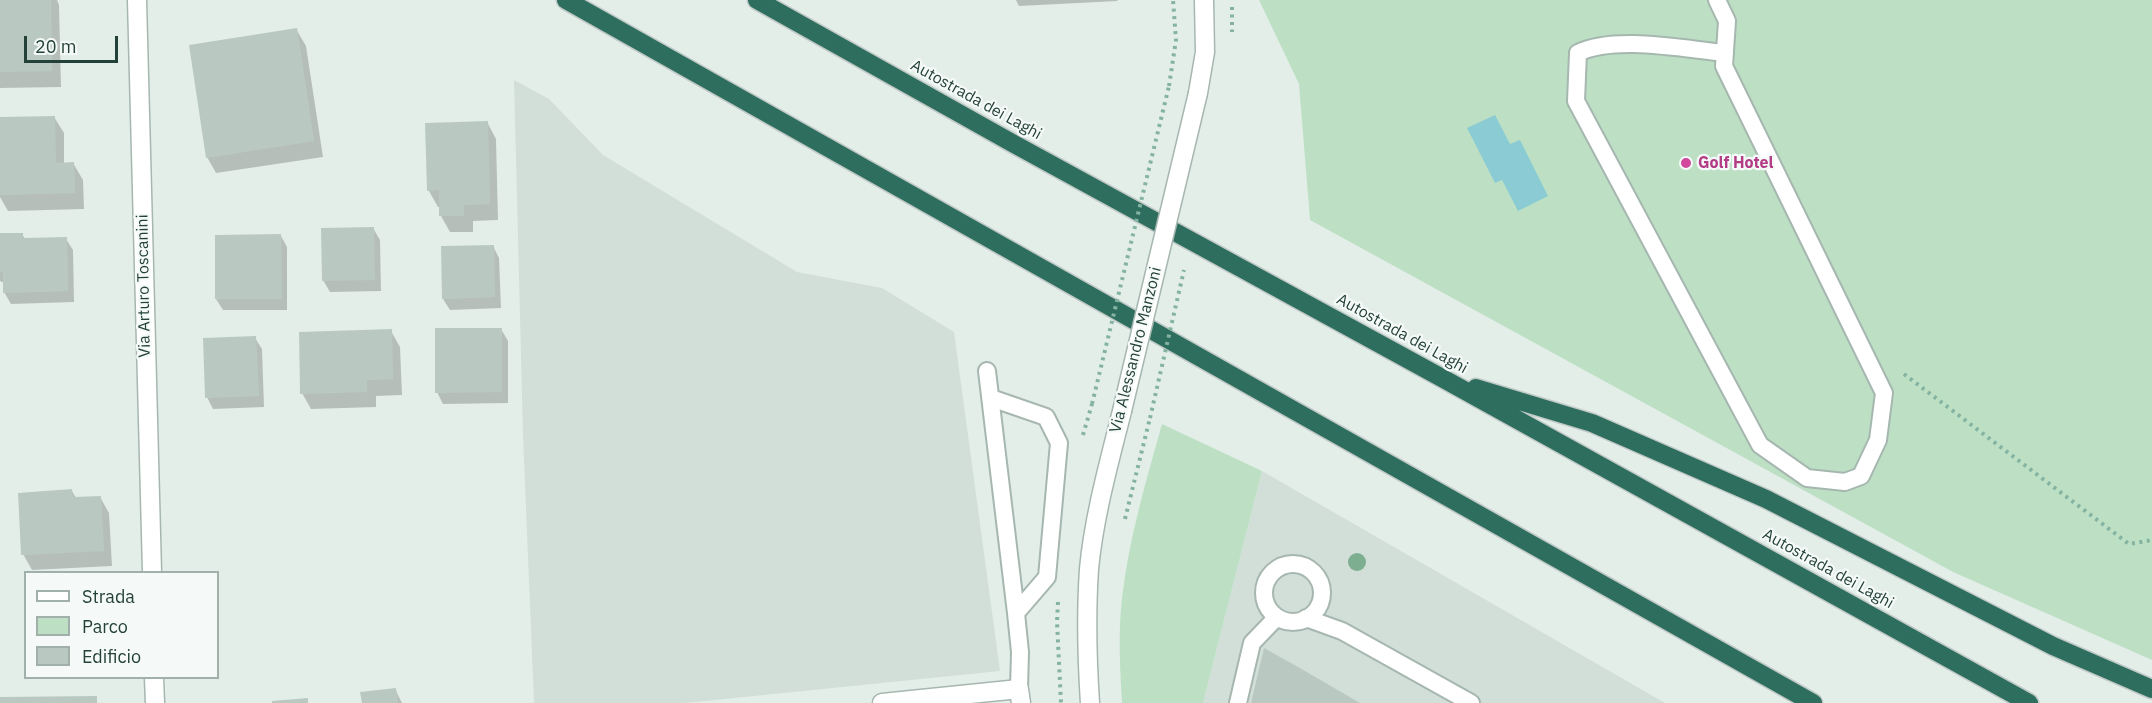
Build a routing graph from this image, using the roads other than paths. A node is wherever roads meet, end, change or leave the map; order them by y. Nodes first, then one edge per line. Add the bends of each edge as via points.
1 (137, 0) edge
2 (566, 0) edge
3 (757, 0) edge
4 (1204, 0) edge
5 (1717, 0) edge
6 (1725, 53) junction
7 (987, 371) dead end
8 (1442, 378) junction
9 (991, 398) junction
10 (152, 571) edge
11 (1322, 597) junction
12 (1016, 613) junction
13 (1277, 617) junction
14 (1306, 618) junction
15 (1342, 632) junction
16 (154, 679) edge
17 (2152, 689) edge
18 (1020, 696) edge
19 (155, 703) edge
20 (882, 703) edge
21 (1090, 703) edge
22 (1238, 703) edge
23 (1471, 703) edge
24 (1813, 703) edge
25 (2028, 703) edge

1 - 10 street, Via Arturo Toscanini
2 - 24 highway
3 - 8 highway, Autostrada dei Laghi
4 - 21 street, Via Alessandro Manzoni, bridge via 1205,52 1198,93 1100,499 1087,611
5 - 6 lane via 1727,21
6 - 6 lane via 1724,66 1884,393 1878,440 1862,476 1845,482 1807,478 1760,446 1576,101 1578,53 1591,47 1624,44
7 - 9 lane
8 - 17 highway via 1592,423 1766,499 2053,646
8 - 25 highway, Autostrada dei Laghi
9 - 12 lane
9 - 12 lane via 1046,417 1059,443 1047,577
11 - 13 lane via 1318,579 1305,566 1279,567 1270,573 1263,592 1269,611
11 - 14 lane
11 - 15 lane
12 - 18 lane
13 - 14 lane via 1296,622
13 - 22 lane via 1252,643
14 - 15 lane
15 - 23 lane
16 - 19 street
18 - 20 street

